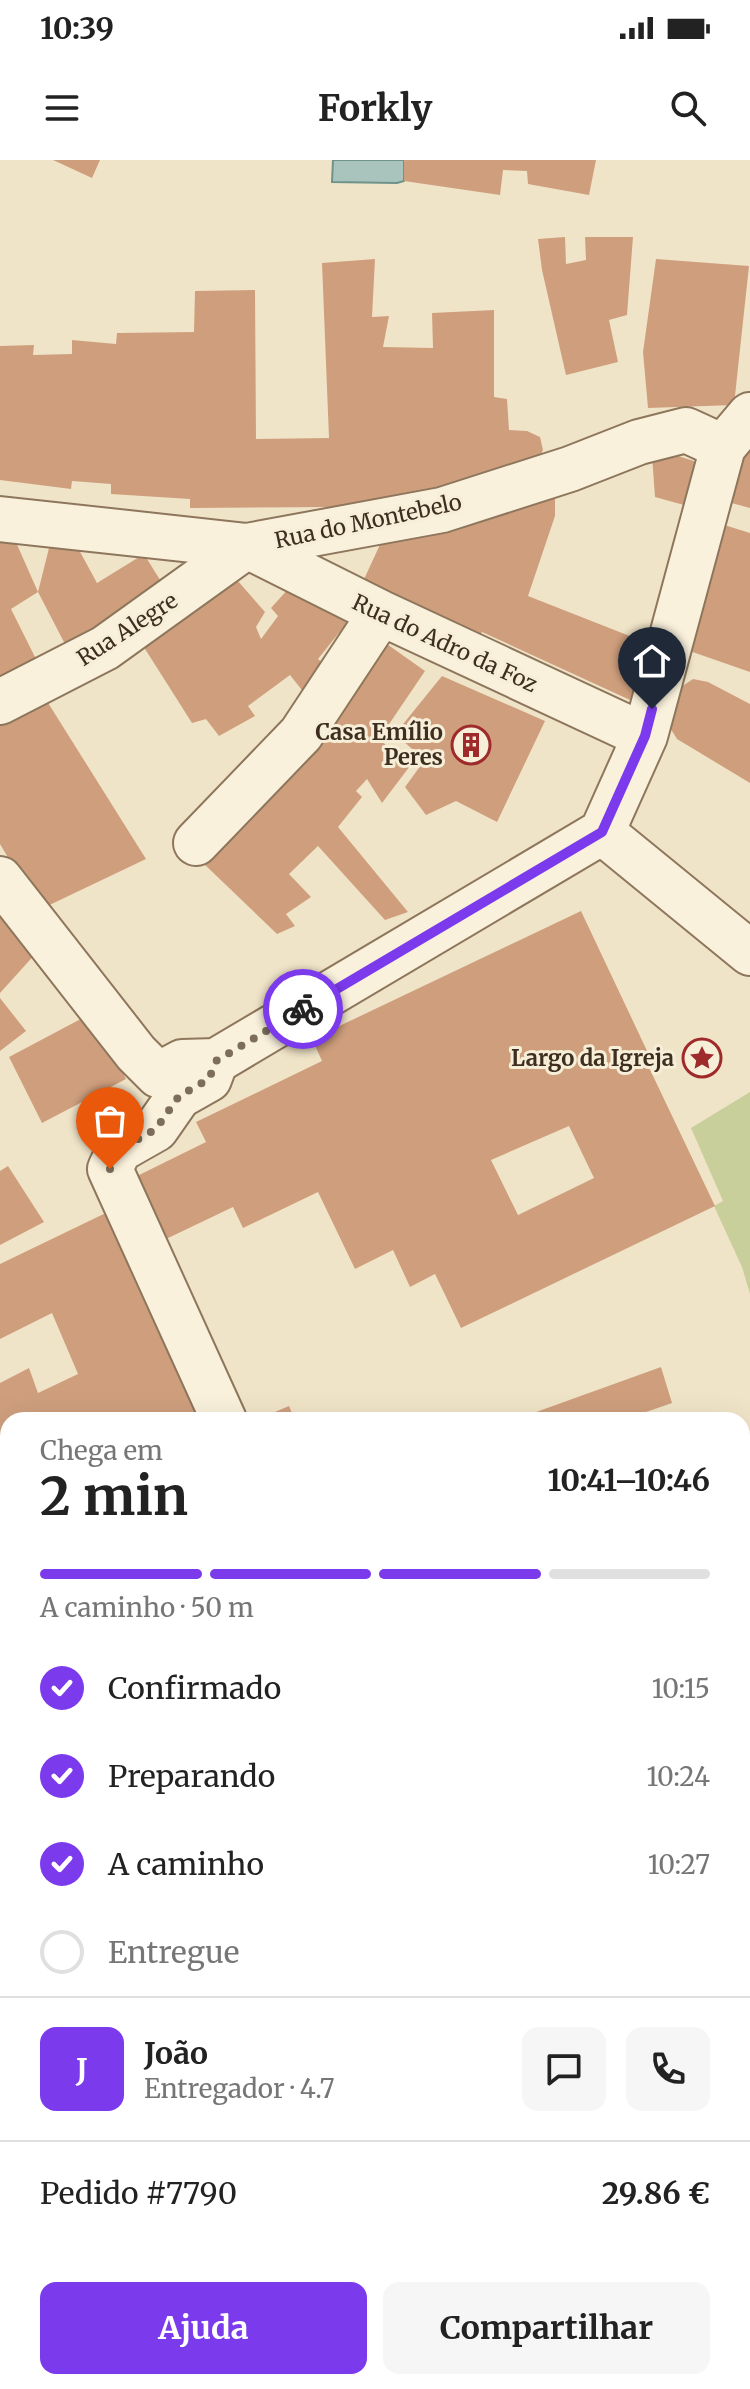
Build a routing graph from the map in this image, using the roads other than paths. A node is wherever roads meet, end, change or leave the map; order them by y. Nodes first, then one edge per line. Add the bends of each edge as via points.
1 (736, 431) edge
2 (0, 519) edge
3 (247, 546) junction
4 (381, 613) junction
5 (0, 702) edge
6 (645, 736) junction
7 (602, 832) junction
8 (196, 843) dead end
9 (0, 879) edge
10 (750, 953) edge
11 (216, 1061) junction
12 (220, 1412) edge

1 - 3 street, Rua do Montebelo via 686,430 442,510
1 - 6 street
2 - 3 street, Rua do Montebelo
3 - 4 street, Rua do Adro da Foz
3 - 5 street, Rua Alegre via 105,648
4 - 6 street, Rua do Adro da Foz
4 - 8 street via 301,734
6 - 7 street
7 - 10 street
7 - 11 street
9 - 11 street via 158,1075 182,1062
11 - 12 street via 209,1079 179,1096 156,1129 119,1150 110,1169

